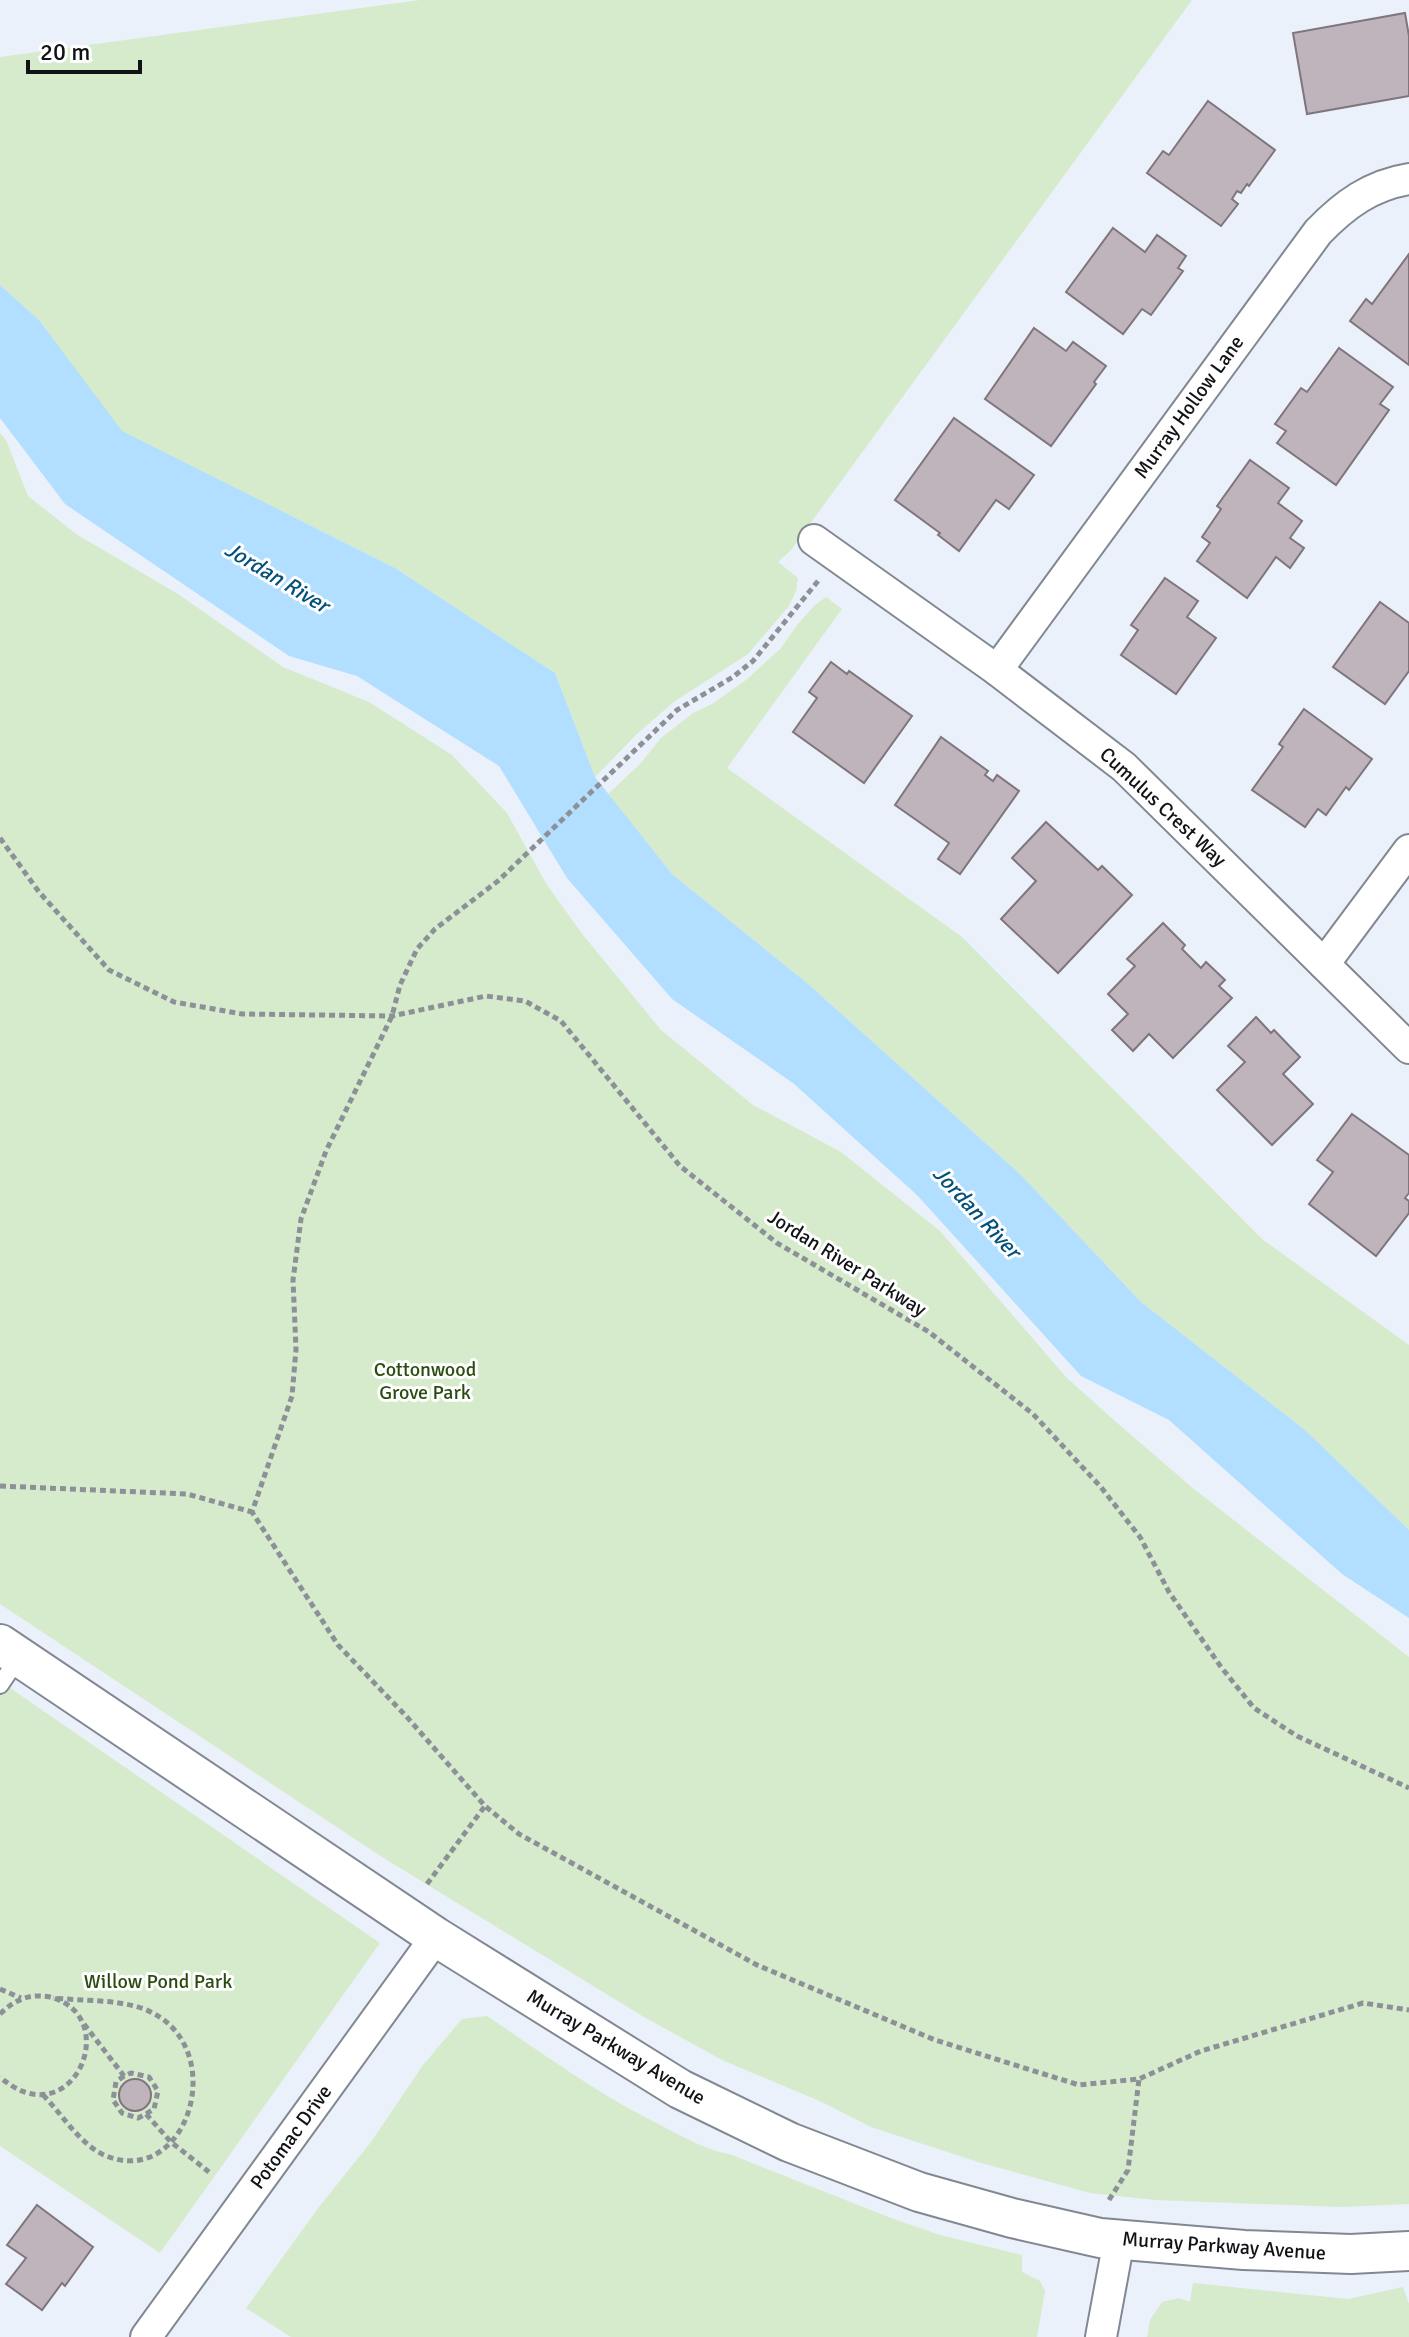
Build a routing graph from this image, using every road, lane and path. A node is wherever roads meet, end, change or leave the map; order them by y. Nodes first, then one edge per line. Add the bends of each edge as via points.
1 (1409, 179) edge
2 (814, 540) dead end
3 (823, 573) dead end
4 (997, 670) junction
5 (0, 838) edge
6 (1409, 850) edge
7 (1324, 964) junction
8 (392, 1016) junction
9 (1409, 1048) edge
10 (0, 1486) edge
11 (252, 1512) junction
12 (6, 1662) edge
13 (1409, 1788) edge
14 (485, 1806) junction
15 (427, 1884) dead end
16 (436, 1937) junction
17 (0, 1989) edge
18 (22, 1998) junction
19 (53, 1998) junction
20 (1409, 2010) edge
21 (0, 2014) edge
22 (78, 2017) junction
23 (124, 2076) junction
24 (0, 2077) edge
25 (1139, 2079) junction
26 (0, 2087) edge
27 (11, 2087) junction
28 (43, 2095) junction
29 (146, 2114) junction
30 (171, 2142) junction
31 (209, 2172) dead end
32 (1111, 2197) dead end
33 (1119, 2240) junction
34 (1409, 2251) edge
35 (146, 2337) edge
36 (1101, 2337) edge

1 - 4 street, Murray Hollow Lane via 1364,193 1318,232
2 - 4 street, Cumulus Crest Way
3 - 8 path via 753,661 677,710 498,881 427,936 400,985
4 - 7 street, Cumulus Crest Way via 1124,767
5 - 8 path, Jordan River Parkway via 39,892 109,970 174,1002 242,1014
6 - 7 street
7 - 9 street, Cumulus Crest Way
8 - 11 path via 326,1151 301,1219 293,1280 292,1396
8 - 13 path, Jordan River Parkway via 486,996 525,1001 561,1021 680,1166 777,1243 929,1332 1033,1414 1140,1537 1169,1592 1254,1708 1297,1736
10 - 11 path via 187,1494
11 - 14 path via 338,1645
12 - 16 street, Murray Parkway Avenue
14 - 15 path
14 - 25 path via 519,1834 770,1971 935,2040 1079,2085
16 - 33 street, Murray Parkway Avenue via 680,2089 789,2142 919,2192
16 - 35 street, Potomac Drive
17 - 18 path
18 - 19 path
18 - 21 path
19 - 22 path
19 - 30 path via 131,2005 172,2029 189,2058 194,2092 188,2115
20 - 25 path via 1363,2003 1201,2051
22 - 23 path
22 - 28 path via 86,2033 83,2066 73,2080
23 - 29 path via 116,2082 113,2100 122,2113 138,2118
23 - 29 path via 149,2077 158,2091 154,2109
24 - 27 path
25 - 32 path via 1128,2170
26 - 27 path
27 - 28 path
28 - 30 path via 86,2143 110,2158 142,2159
29 - 30 path
30 - 31 path
33 - 34 street, Murray Parkway Avenue via 1244,2250
33 - 36 street

